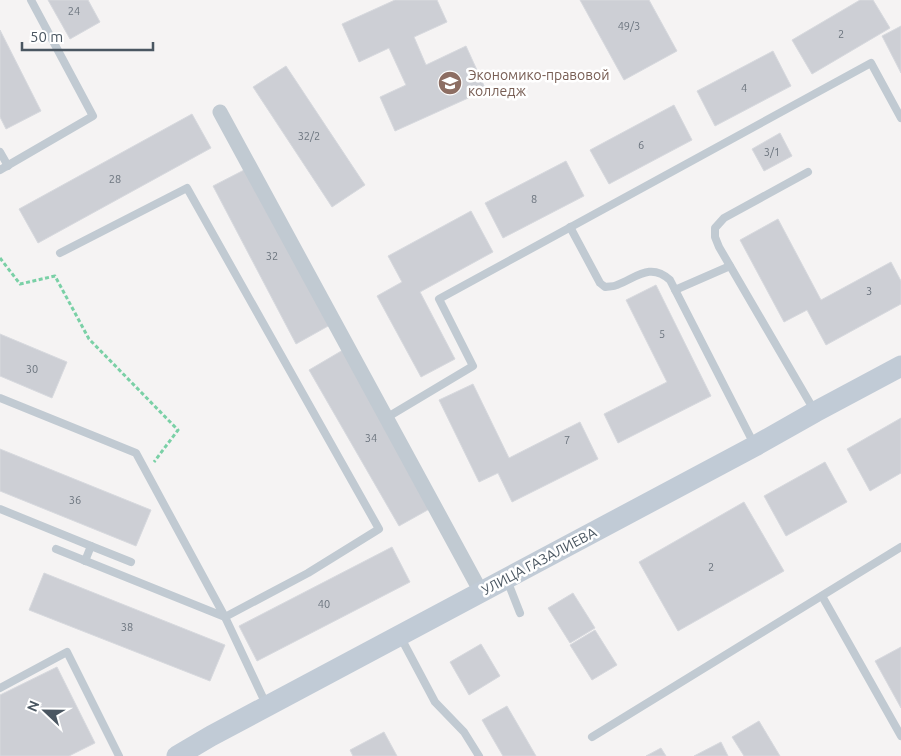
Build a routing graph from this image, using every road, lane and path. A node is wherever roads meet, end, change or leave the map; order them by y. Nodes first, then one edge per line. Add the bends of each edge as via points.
1 (31, 0) edge
2 (220, 112) dead end
3 (901, 118) edge
4 (0, 152) edge
5 (8, 166) junction
6 (0, 170) edge
7 (808, 172) dead end
8 (570, 228) junction
9 (60, 254) dead end
10 (0, 258) edge
11 (730, 266) junction
12 (675, 290) junction
13 (901, 366) edge
14 (0, 398) edge
15 (815, 412) junction
16 (386, 418) junction
17 (755, 446) junction
18 (147, 472) junction
19 (0, 509) edge
20 (91, 546) junction
21 (901, 547) edge
22 (56, 549) dead end
23 (85, 561) junction
24 (131, 562) dead end
25 (506, 578) junction
26 (482, 592) junction
27 (822, 596) junction
28 (520, 613) dead end
29 (225, 617) junction
30 (399, 636) junction
31 (0, 688) edge
32 (267, 706) junction
33 (901, 736) edge
34 (592, 737) dead end
35 (119, 756) edge
36 (177, 756) edge
37 (479, 756) edge

1 - 5 lane via 93,116
2 - 16 street
3 - 8 lane via 871,63
4 - 5 lane
5 - 6 lane
7 - 11 lane via 724,218 715,228 715,237
8 - 12 lane via 605,287 615,286 644,272 665,275
8 - 16 lane via 439,299 473,366
9 - 29 lane via 187,188 379,529 308,573
10 - 18 path via 20,284 55,276 89,339 178,430
11 - 12 lane
11 - 15 lane
12 - 17 lane
13 - 15 main road, УЛИЦА ГАЗАЛИЕВА
14 - 18 lane via 136,453
15 - 17 main road, УЛИЦА ГАЗАЛИЕВА
16 - 26 street
17 - 25 main road, УЛИЦА ГАЗАЛИЕВА
18 - 29 lane
19 - 20 lane
20 - 23 lane
20 - 24 lane
21 - 27 lane
22 - 23 lane
23 - 29 lane
25 - 26 main road, УЛИЦА ГАЗАЛИЕВА
25 - 28 lane
26 - 30 main road, УЛИЦА ГАЗАЛИЕВА
27 - 33 lane
27 - 34 lane
29 - 32 lane
30 - 32 main road, УЛИЦА ГАЗАЛИЕВА
30 - 37 lane via 435,702 464,732
31 - 35 lane via 67,652
32 - 36 main road, УЛИЦА ГАЗАЛИЕВА

